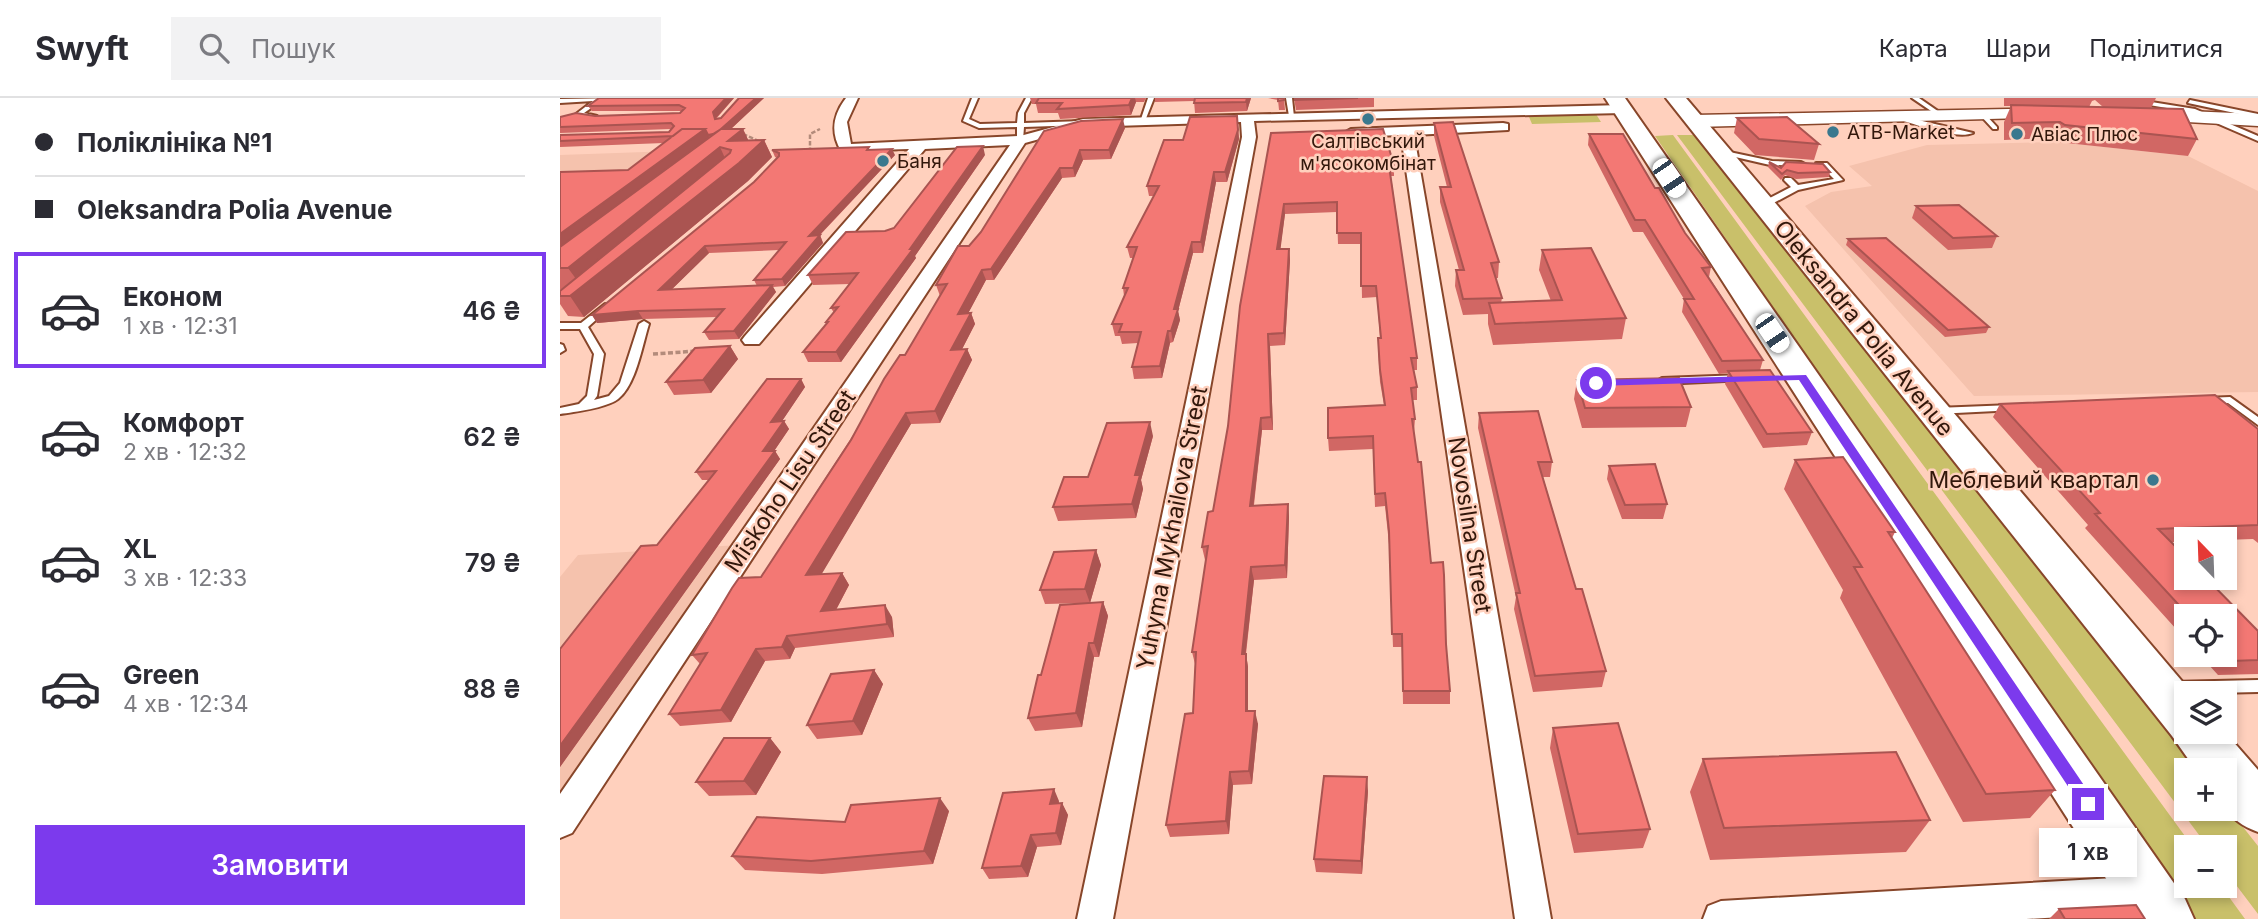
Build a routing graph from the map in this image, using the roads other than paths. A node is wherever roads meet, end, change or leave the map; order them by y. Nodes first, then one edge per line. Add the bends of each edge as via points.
1 (622, 98) edge
2 (852, 98) edge
3 (975, 98) edge
4 (1029, 98) edge
5 (1151, 98) edge
6 (1289, 98) edge
7 (1915, 98) edge
8 (2167, 98) edge
9 (600, 99) edge
10 (560, 101) edge
11 (2124, 107) edge
12 (1656, 112) edge
13 (1939, 114) junction
14 (1982, 114) junction
15 (2079, 114) edge
16 (1890, 115) junction
17 (1292, 116) junction
18 (598, 117) edge
19 (2215, 118) junction
20 (2258, 118) edge
21 (1142, 121) junction
22 (1588, 124) dead end
23 (1518, 127) dead end
24 (1995, 128) dead end
25 (1252, 130) junction
26 (1407, 131) junction
27 (1020, 132) junction
28 (1341, 133) edge
29 (1970, 133) dead end
30 (2258, 139) edge
31 (920, 144) junction
32 (1720, 152) junction
33 (1772, 163) junction
34 (1780, 172) edge
35 (1788, 180) edge
36 (1796, 188) junction
37 (1763, 205) junction
38 (615, 299) edge
39 (644, 324) dead end
40 (560, 326) edge
41 (583, 326) junction
42 (752, 341) road end
43 (1753, 378) edge
44 (1649, 381) edge
45 (2189, 401) edge
46 (583, 407) junction
47 (2027, 407) edge
48 (560, 411) edge
49 (1932, 411) junction
50 (2258, 422) edge
51 (2258, 686) edge
52 (2160, 688) junction
53 (2174, 705) edge
54 (2205, 744) edge
55 (2258, 808) edge
56 (560, 822) edge
57 (2157, 907) edge
58 (1096, 919) edge
59 (1533, 919) edge
60 (1721, 919) edge

1 - 9 lane
2 - 31 street via 842,110 839,138 846,148
3 - 27 lane via 965,120 970,124
4 - 27 lane via 1021,113
5 - 21 lane
6 - 17 lane
7 - 13 lane
8 - 20 lane
9 - 10 lane
9 - 18 lane via 576,115
11 - 19 main road
12 - 16 main road
12 - 17 street
12 - 22 street
12 - 32 main road, Oleksandra Polia Avenue
12 - 57 main road via 1796,377
13 - 14 main road
13 - 16 main road
14 - 15 main road
14 - 24 lane
16 - 29 lane
17 - 25 street
19 - 20 main road
19 - 30 lane
21 - 25 street
21 - 27 street
23 - 26 street
25 - 58 street, Yuhyma Mykhailova Street
26 - 28 street
26 - 59 street, Novosilna Street
27 - 31 street
27 - 56 street, Miskoho Lisu Street
31 - 42 street
32 - 33 lane
32 - 37 main road, Oleksandra Polia Avenue
33 - 34 lane
33 - 36 lane via 1824,165 1839,180
35 - 36 lane
36 - 37 lane
37 - 49 main road, Oleksandra Polia Avenue
38 - 41 lane
39 - 46 lane via 625,384 613,398
40 - 41 lane
41 - 46 lane via 599,354 592,396
43 - 44 lane
45 - 50 lane via 2230,400
46 - 48 lane
47 - 49 lane
49 - 52 main road, Oleksandra Polia Avenue
51 - 52 lane
52 - 53 main road, Oleksandra Polia Avenue
54 - 55 main road
57 - 60 street

